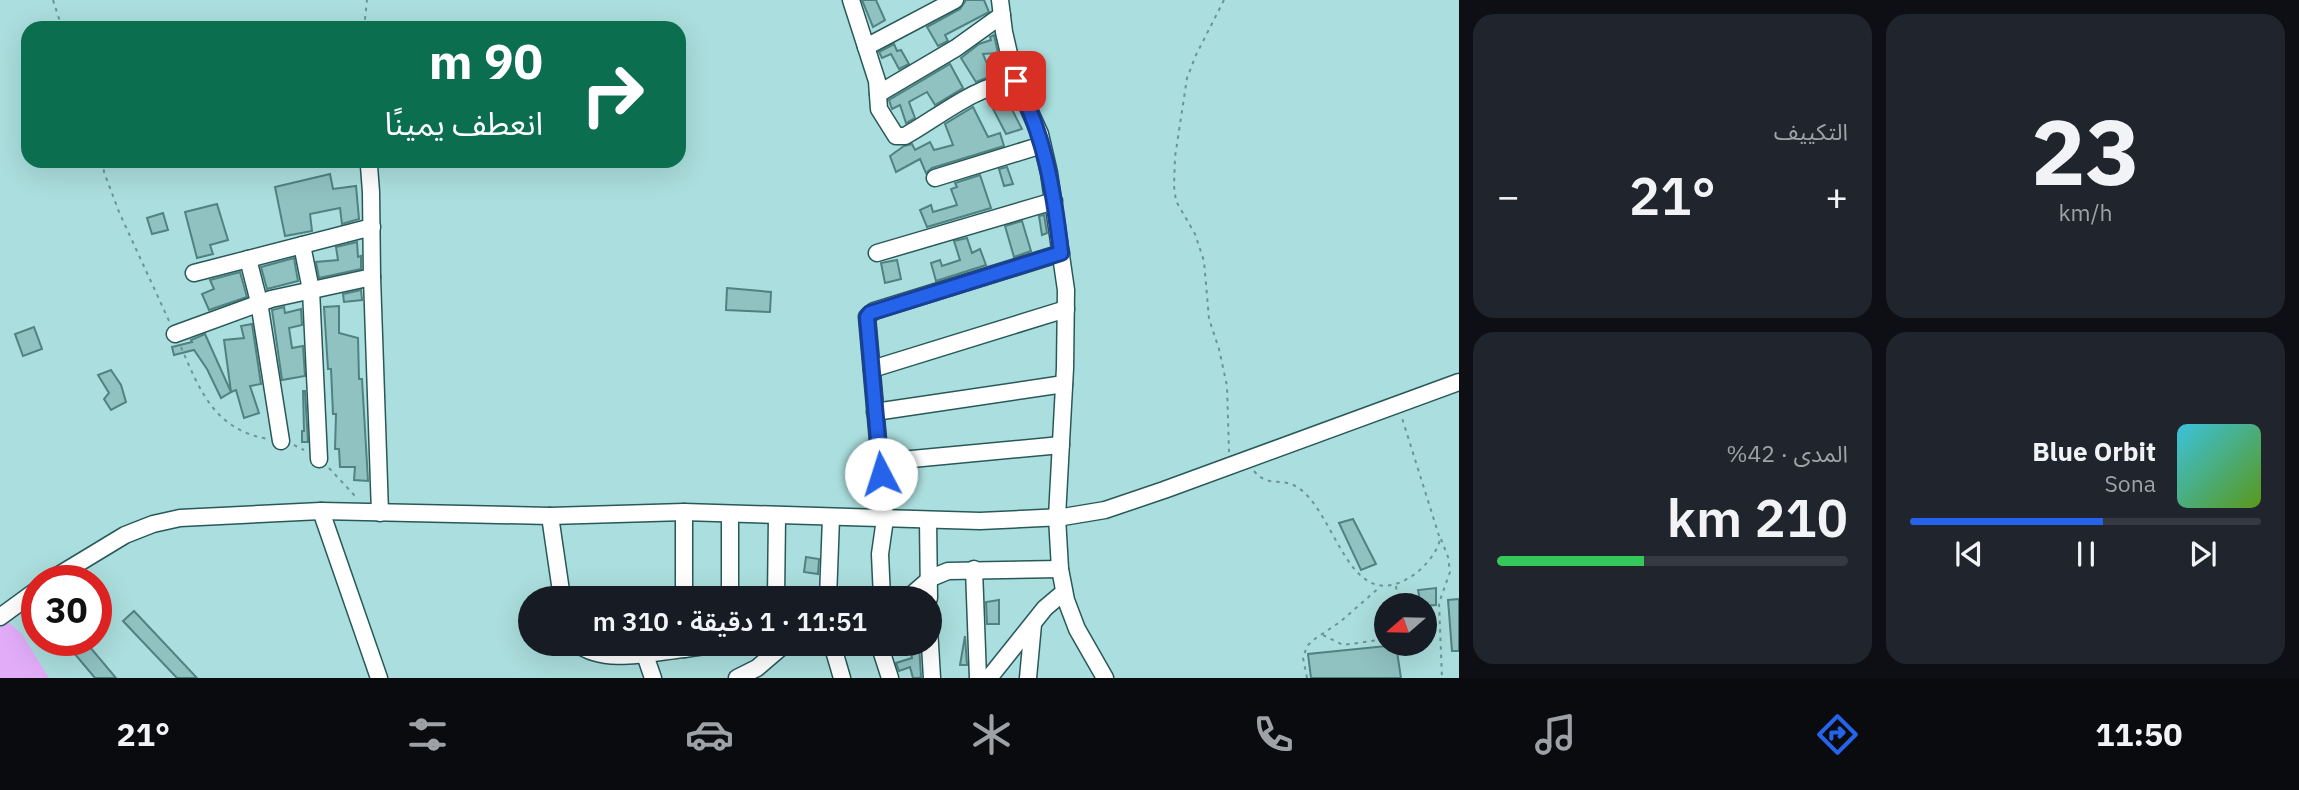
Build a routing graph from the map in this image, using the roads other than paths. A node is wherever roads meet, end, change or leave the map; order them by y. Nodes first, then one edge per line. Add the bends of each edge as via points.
1 (851, 0) edge
2 (955, 0) edge
3 (1001, 7) edge
4 (866, 47) junction
5 (1016, 81) junction
6 (877, 94) junction
7 (1042, 145) junction
8 (369, 168) edge
9 (935, 178) dead end
10 (1055, 201) junction
11 (372, 228) junction
12 (302, 245) junction
13 (877, 253) dead end
14 (1061, 253) junction
15 (248, 259) junction
16 (194, 273) dead end
17 (372, 277) junction
18 (311, 290) junction
19 (259, 302) junction
20 (1066, 309) junction
21 (175, 334) road end
22 (872, 369) junction
23 (1459, 382) edge
24 (1064, 384) junction
25 (876, 412) junction
26 (281, 441) road end
27 (1060, 445) junction
28 (319, 459) road end
29 (880, 462) junction
30 (321, 511) junction
31 (684, 512) junction
32 (376, 513) junction
33 (730, 514) junction
34 (550, 516) junction
35 (777, 516) junction
36 (831, 517) junction
37 (1057, 517) junction
38 (885, 519) junction
39 (928, 520) junction
40 (75, 565) edge
41 (974, 569) junction
42 (1060, 569) junction
43 (929, 580) junction
44 (560, 586) edge
45 (684, 586) edge
46 (730, 586) edge
47 (776, 586) edge
48 (828, 586) edge
49 (881, 586) edge
50 (922, 586) edge
51 (929, 586) edge
52 (1064, 592) junction
53 (21, 602) edge
54 (0, 617) edge
55 (1033, 624) junction
56 (645, 656) edge
57 (771, 656) edge
58 (836, 656) edge
59 (883, 656) edge
60 (931, 656) edge
61 (379, 678) edge
62 (653, 678) edge
63 (737, 678) edge
64 (842, 678) edge
65 (890, 678) edge
66 (932, 678) edge
67 (978, 678) edge
68 (989, 678) edge
69 (1028, 678) edge
70 (1105, 678) edge

1 - 4 street
2 - 4 street
3 - 5 street
3 - 6 street via 956,48
4 - 6 street
5 - 6 street via 975,94 901,137 882,114
5 - 7 street
7 - 9 street
7 - 10 street
8 - 11 street
10 - 13 street
10 - 14 street
11 - 12 street
11 - 17 street
12 - 15 street
12 - 18 street
14 - 20 street
14 - 22 street via 870,313
15 - 16 street
15 - 19 street
17 - 18 street
17 - 32 street
18 - 19 street
18 - 28 street
19 - 21 street
19 - 26 street
20 - 22 street
20 - 24 street
22 - 25 street
23 - 37 street via 1105,510
24 - 25 street
24 - 27 street
25 - 29 street
27 - 29 street
27 - 37 street
29 - 38 street
30 - 32 street
30 - 40 street via 180,517 115,540
30 - 61 street
31 - 33 street
31 - 34 street
31 - 45 street
32 - 34 street
33 - 35 street
33 - 46 street
34 - 44 street
35 - 36 street
35 - 47 street
36 - 38 street
36 - 48 street
37 - 39 street
37 - 42 street
38 - 39 street
38 - 49 street
39 - 43 street
41 - 42 street
41 - 43 street via 948,571
41 - 67 street
42 - 52 street
43 - 50 street
43 - 51 street
52 - 55 street
52 - 70 street via 1077,629
53 - 54 street
55 - 68 street
55 - 69 street
56 - 62 street
57 - 63 street
58 - 64 street
59 - 65 street
60 - 66 street

